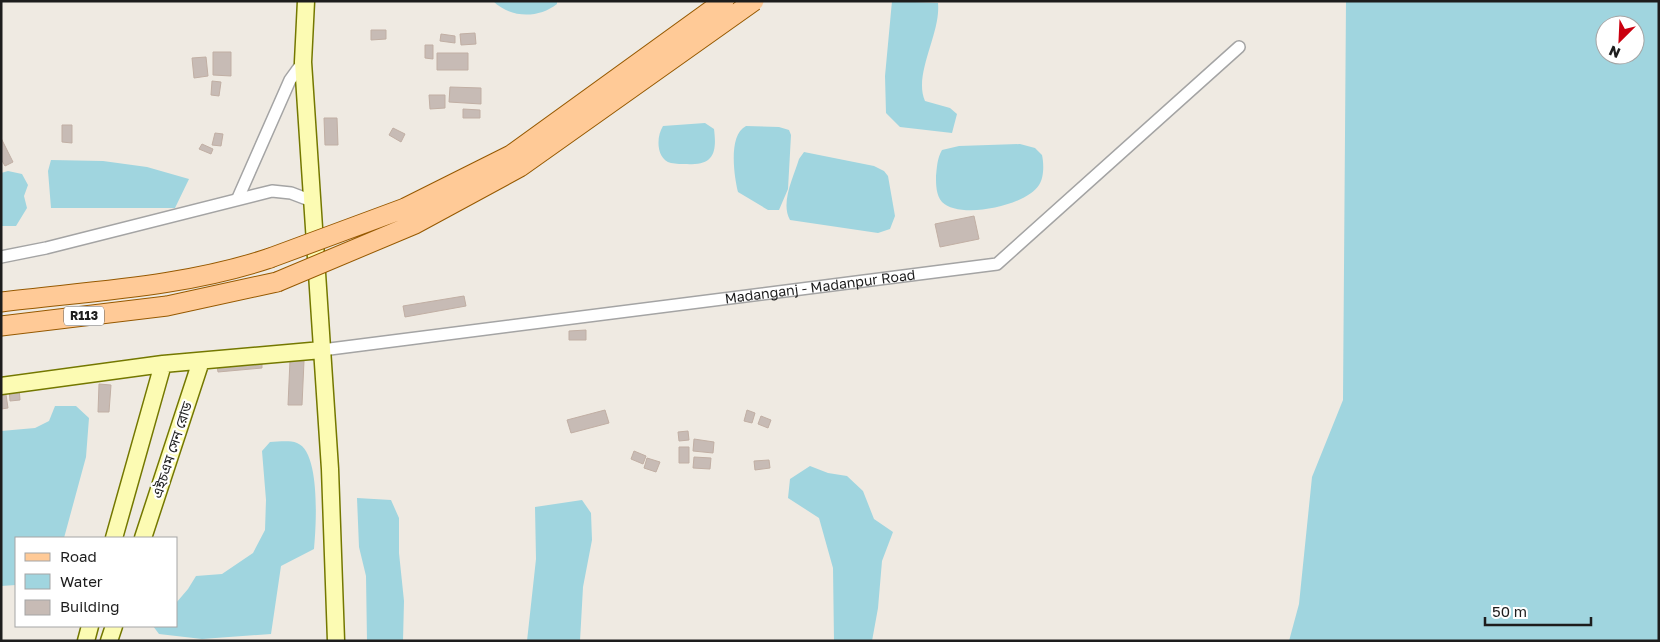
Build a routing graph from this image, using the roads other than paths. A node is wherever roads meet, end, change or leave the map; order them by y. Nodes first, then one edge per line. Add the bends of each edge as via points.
1 (306, 1) edge
2 (724, 1) edge
3 (754, 1) edge
4 (1239, 47) dead end
5 (303, 62) junction
6 (238, 198) junction
7 (312, 201) junction
8 (1, 257) edge
9 (1, 302) edge
10 (1, 326) edge
11 (322, 350) junction
12 (201, 361) junction
13 (162, 364) junction
14 (1, 386) edge
15 (114, 537) edge
16 (143, 537) edge
17 (90, 627) edge
18 (114, 627) edge
19 (86, 641) edge
20 (109, 641) edge
21 (336, 641) edge

1 - 5 street
2 - 9 main road, R113, bridge via 511,155 405,208 229,272 165,283
3 - 10 main road, R113, bridge via 520,167 414,224 277,282 167,306
4 - 11 street, Madanganj - Madanpur Road via 998,264
5 - 6 street via 290,80
5 - 7 street
6 - 7 street via 272,191 291,193
6 - 8 street
7 - 11 street
11 - 12 street
11 - 21 street
12 - 13 street
12 - 16 street, এইচএম সেন রোড
13 - 14 street
13 - 15 street
17 - 19 street
18 - 20 street

